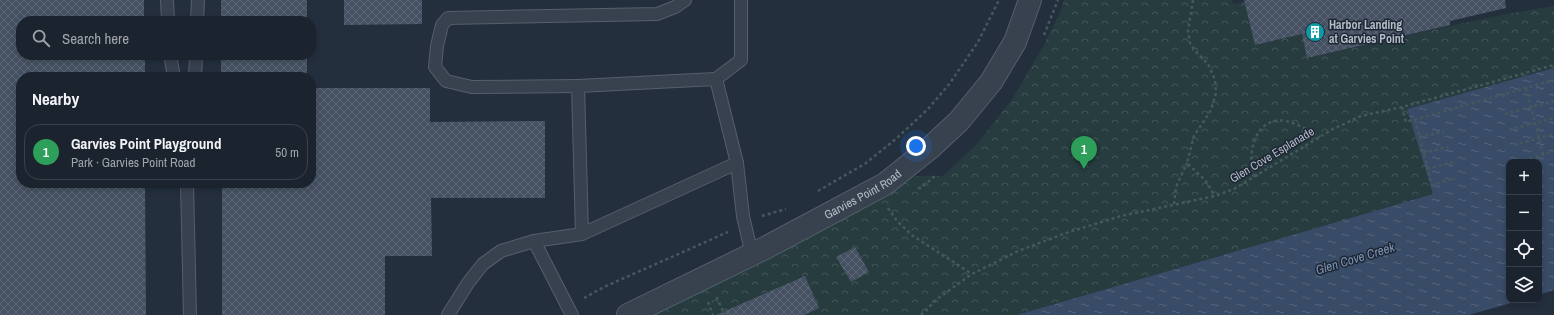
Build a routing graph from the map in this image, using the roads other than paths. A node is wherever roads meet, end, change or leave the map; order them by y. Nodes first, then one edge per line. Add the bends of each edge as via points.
1 (167, 0) edge
2 (198, 0) edge
3 (685, 0) edge
4 (741, 0) edge
5 (1030, 0) edge
6 (168, 16) edge
7 (197, 16) edge
8 (171, 60) edge
9 (196, 60) edge
10 (173, 72) edge
11 (195, 72) edge
12 (716, 79) junction
13 (578, 86) junction
14 (737, 163) junction
15 (187, 188) edge
16 (582, 234) junction
17 (534, 241) junction
18 (752, 255) junction
19 (570, 311) edge
20 (190, 315) edge
21 (448, 315) edge
22 (628, 315) edge

1 - 6 lane
2 - 7 lane
3 - 13 lane via 657,14 448,18 442,25 435,67 446,81 472,87
4 - 12 lane via 741,60
5 - 18 street, Garvies Point Road via 1015,42 991,82 959,121 930,148 885,184
8 - 10 lane
9 - 11 lane
12 - 13 lane
12 - 14 lane
13 - 16 lane
14 - 16 lane
14 - 18 lane
15 - 20 lane
16 - 17 lane
17 - 19 lane
17 - 21 lane via 501,251 483,264 468,282
18 - 22 street, Garvies Point Road

